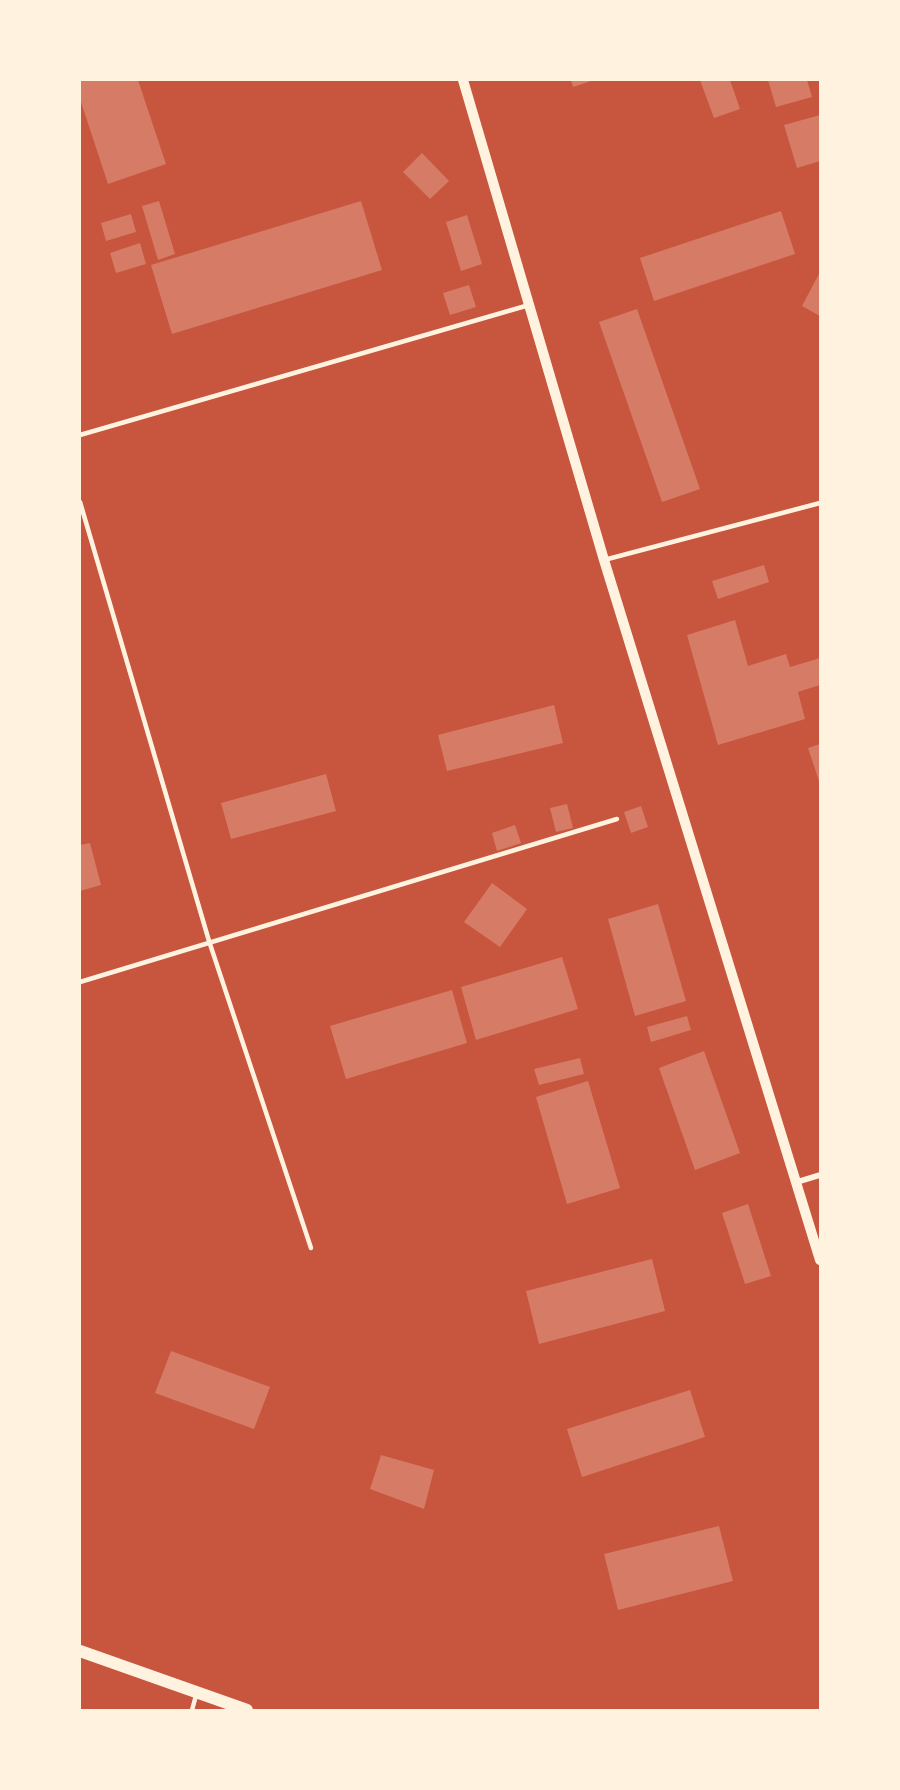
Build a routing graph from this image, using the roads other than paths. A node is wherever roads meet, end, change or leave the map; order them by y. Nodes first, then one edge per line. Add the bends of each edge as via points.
1 (463, 80) edge
2 (530, 305) junction
3 (80, 435) edge
4 (80, 501) edge
5 (820, 503) edge
6 (604, 560) junction
7 (617, 819) dead end
8 (209, 941) junction
9 (80, 982) edge
10 (820, 1175) edge
11 (797, 1182) junction
12 (311, 1248) dead end
13 (820, 1260) edge
14 (80, 1651) edge
15 (197, 1692) junction
16 (227, 1707) edge
17 (192, 1710) edge
18 (247, 1710) edge

1 - 2 street
2 - 3 lane
2 - 6 street
4 - 8 lane
5 - 6 lane
6 - 11 street
7 - 8 lane
8 - 9 lane
8 - 12 lane
10 - 11 street
11 - 13 street
14 - 15 main road
15 - 16 main road
15 - 17 lane
16 - 18 main road

